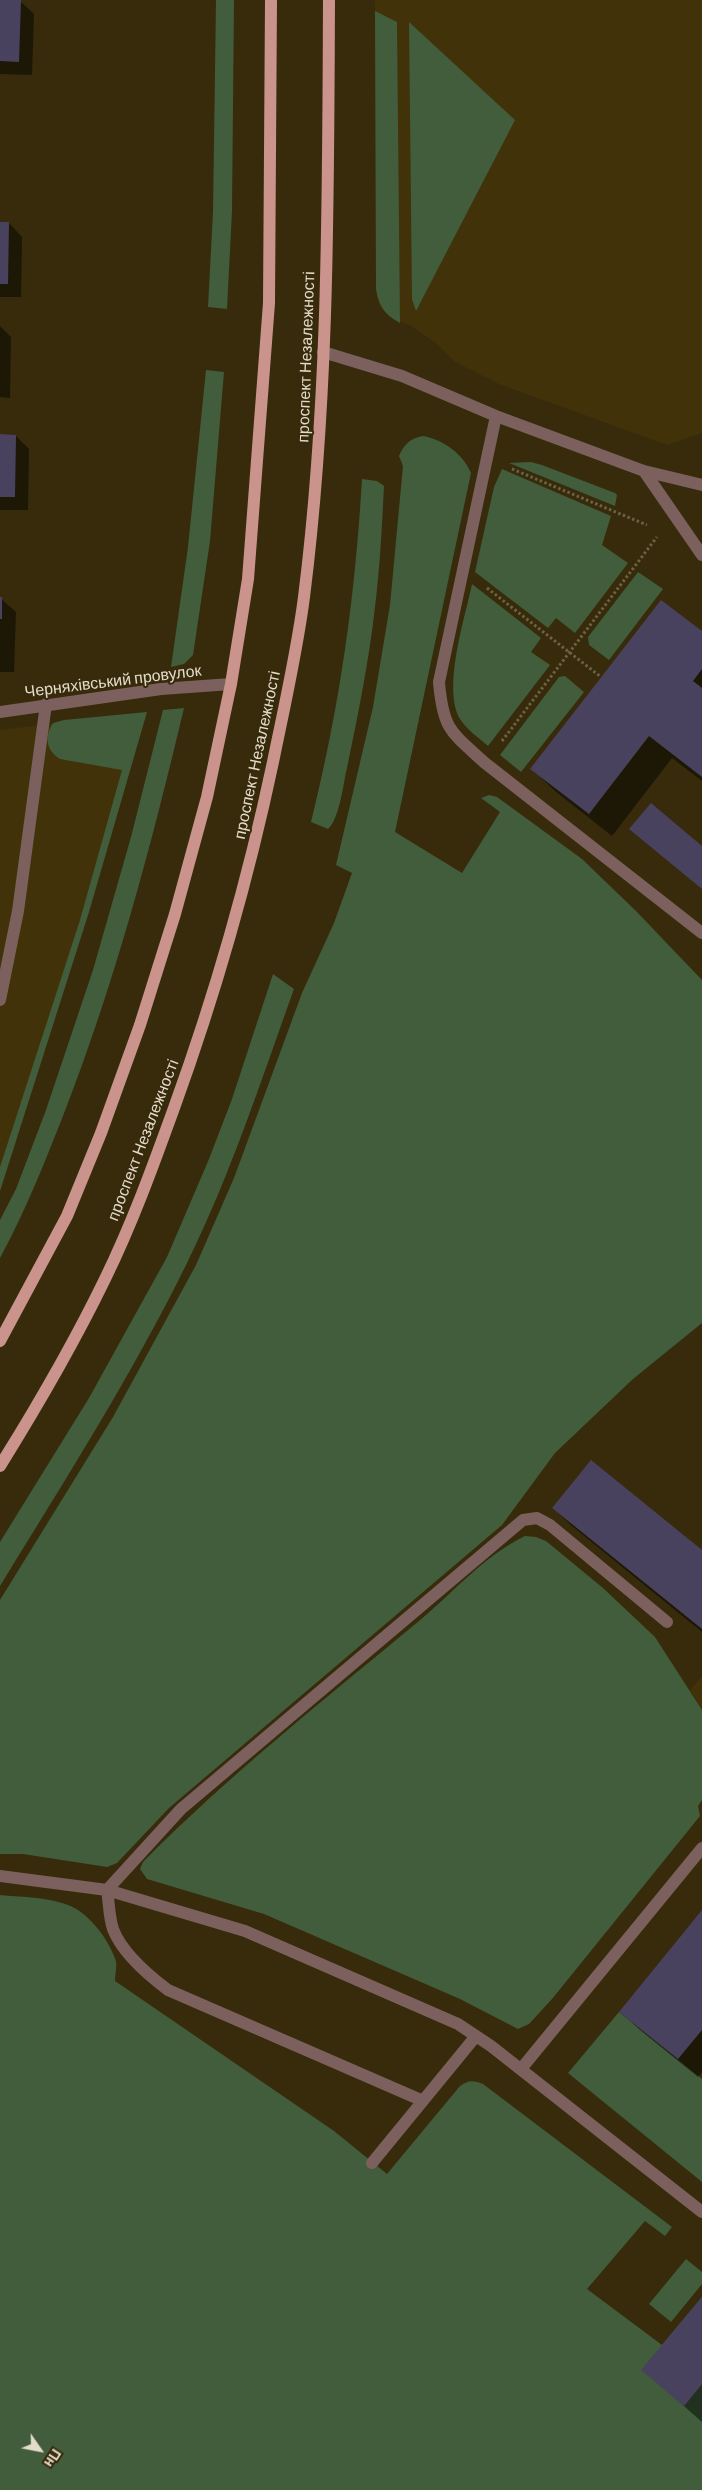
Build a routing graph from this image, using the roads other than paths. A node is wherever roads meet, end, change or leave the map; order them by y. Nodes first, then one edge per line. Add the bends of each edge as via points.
1 (271, 0) edge
2 (329, 0) edge
3 (323, 352) junction
4 (496, 416) junction
5 (644, 471) junction
6 (702, 485) edge
7 (702, 556) edge
8 (230, 684) junction
9 (46, 704) junction
10 (0, 712) edge
11 (702, 932) edge
12 (0, 1000) edge
13 (0, 1341) edge
14 (0, 1466) edge
15 (667, 1622) dead end
16 (702, 1848) edge
17 (0, 1876) edge
18 (107, 1890) junction
19 (476, 2036) junction
20 (521, 2070) junction
21 (421, 2100) junction
22 (372, 2162) dead end
23 (702, 2212) edge

1 - 8 main road via 268,312 248,580
2 - 3 main road, проспект Незалежності
3 - 4 street via 402,376
3 - 14 main road, проспект Незалежності via 319,454 304,600 258,835 227,949 150,1176 106,1278
4 - 5 street
4 - 11 street via 439,682 441,712 452,732 485,763
5 - 6 street
5 - 7 street
8 - 9 street, Черняхівський провулок
8 - 13 main road via 207,798 140,1025 67,1216
9 - 10 street, Черняхівський провулок
9 - 12 street via 18,911
15 - 18 street via 550,1525 536,1518 524,1520 181,1810
16 - 20 street
17 - 18 street
18 - 19 street via 245,1931 442,2017
18 - 21 street via 114,1929 128,1952 148,1976 168,1990
19 - 20 street
19 - 21 street
20 - 23 street
21 - 22 street

